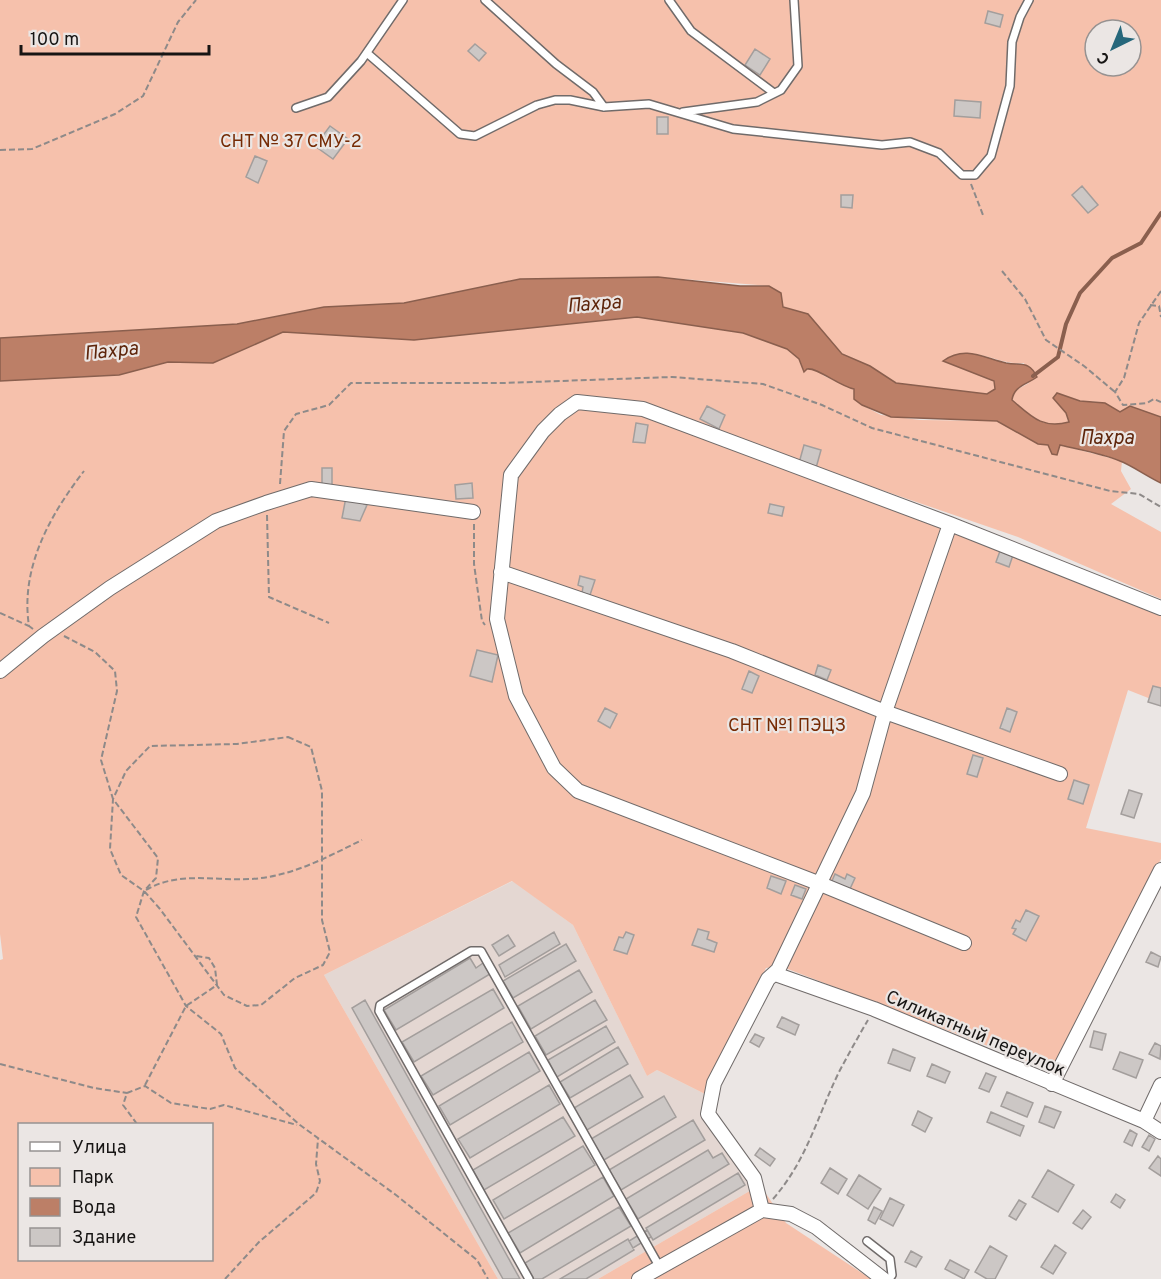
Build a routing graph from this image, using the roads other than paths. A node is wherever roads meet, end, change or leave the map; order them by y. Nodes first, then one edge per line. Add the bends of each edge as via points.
1 (403, 0) edge
2 (486, 0) edge
3 (669, 0) edge
4 (794, 0) edge
5 (1029, 0) edge
6 (367, 53) junction
7 (774, 93) junction
8 (604, 107) junction
9 (296, 108) dead end
10 (680, 112) junction
11 (473, 512) road end
12 (950, 524) junction
13 (501, 572) junction
14 (1161, 608) edge
15 (0, 671) edge
16 (885, 712) junction
17 (1060, 774) dead end
18 (1161, 870) edge
19 (818, 883) junction
20 (964, 943) dead end
21 (775, 974) junction
22 (1052, 1084) junction
23 (1161, 1085) edge
24 (1144, 1121) junction
25 (1161, 1132) edge
26 (762, 1210) junction
27 (867, 1241) dead end
28 (659, 1266) junction
29 (529, 1279) edge
30 (639, 1279) edge
31 (883, 1279) edge
32 (889, 1279) edge

1 - 6 lane
2 - 8 lane via 593,92
3 - 7 lane via 691,31
4 - 7 lane via 798,66 781,90
5 - 10 lane via 1012,42 1010,86 992,156 975,175 962,175 939,153 910,142 882,145 733,129
6 - 8 lane via 460,134 475,136 555,100
6 - 9 lane via 328,97
7 - 10 lane via 757,102
8 - 10 lane via 649,104
11 - 15 street via 311,489 266,503 216,521 110,588
12 - 13 street via 643,409 577,402 543,431 511,476
12 - 14 street
12 - 16 street
13 - 16 street via 732,651
13 - 19 street via 499,628 516,696 554,768 578,791
16 - 17 street
16 - 19 street via 863,793
18 - 22 street
19 - 20 street
19 - 21 street
21 - 22 street, Силикатный переулок via 874,1009
21 - 26 street via 768,979 714,1083 708,1114 754,1178
22 - 24 street, Силикатный переулок
23 - 24 street
24 - 25 street, Силикатный переулок
26 - 28 street
26 - 31 street via 791,1214 816,1227
27 - 32 lane via 890,1259
28 - 29 lane via 482,951 471,951 380,1005 379,1011
28 - 30 street

